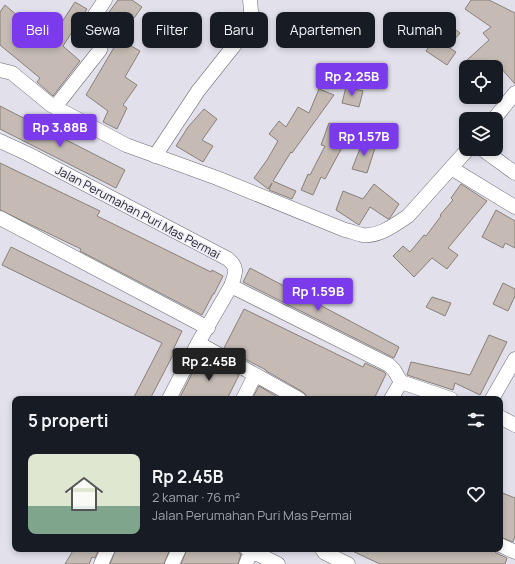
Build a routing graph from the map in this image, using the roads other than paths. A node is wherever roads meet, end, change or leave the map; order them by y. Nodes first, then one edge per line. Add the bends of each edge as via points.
1 (105, 0) edge
2 (250, 0) edge
3 (0, 70) edge
4 (515, 93) edge
5 (55, 107) junction
6 (500, 112) edge
7 (0, 141) edge
8 (155, 156) junction
9 (462, 156) edge
10 (492, 156) edge
11 (451, 168) junction
12 (515, 173) edge
13 (515, 207) edge
14 (0, 218) edge
15 (231, 286) junction
16 (208, 328) junction
17 (198, 343) junction
18 (515, 359) edge
19 (255, 375) junction
20 (401, 382) junction
21 (171, 396) edge
22 (244, 396) edge
23 (294, 396) edge
24 (393, 396) edge
25 (442, 396) edge
26 (494, 396) edge
27 (503, 419) edge
28 (515, 425) edge
29 (503, 546) edge
30 (107, 552) edge
31 (178, 552) edge
32 (324, 552) edge
33 (515, 552) edge
34 (248, 555) edge
35 (101, 564) edge
36 (172, 564) edge
37 (278, 564) edge
38 (348, 564) edge

1 - 5 street via 91,23 102,40 100,50
2 - 8 street via 252,21 198,91
3 - 5 street via 12,73
4 - 6 street
5 - 8 street via 126,145
7 - 15 street, Jalan Perumahan Puri Mas Permai via 228,259 236,270
8 - 11 street via 217,178 345,230 364,235 379,232 408,216
9 - 11 street
10 - 12 street
11 - 13 street
14 - 16 street
15 - 16 street, Jalan Perumahan Puri Mas Permai
15 - 20 street via 389,365
16 - 17 street, Jalan Perumahan Puri Mas Permai
17 - 19 street
17 - 21 street, Jalan Perumahan Puri Mas Permai
18 - 26 street
19 - 22 street
19 - 23 street
20 - 24 street
20 - 25 street
27 - 28 street
29 - 33 street
30 - 35 street
31 - 36 street
32 - 38 street
34 - 37 street

